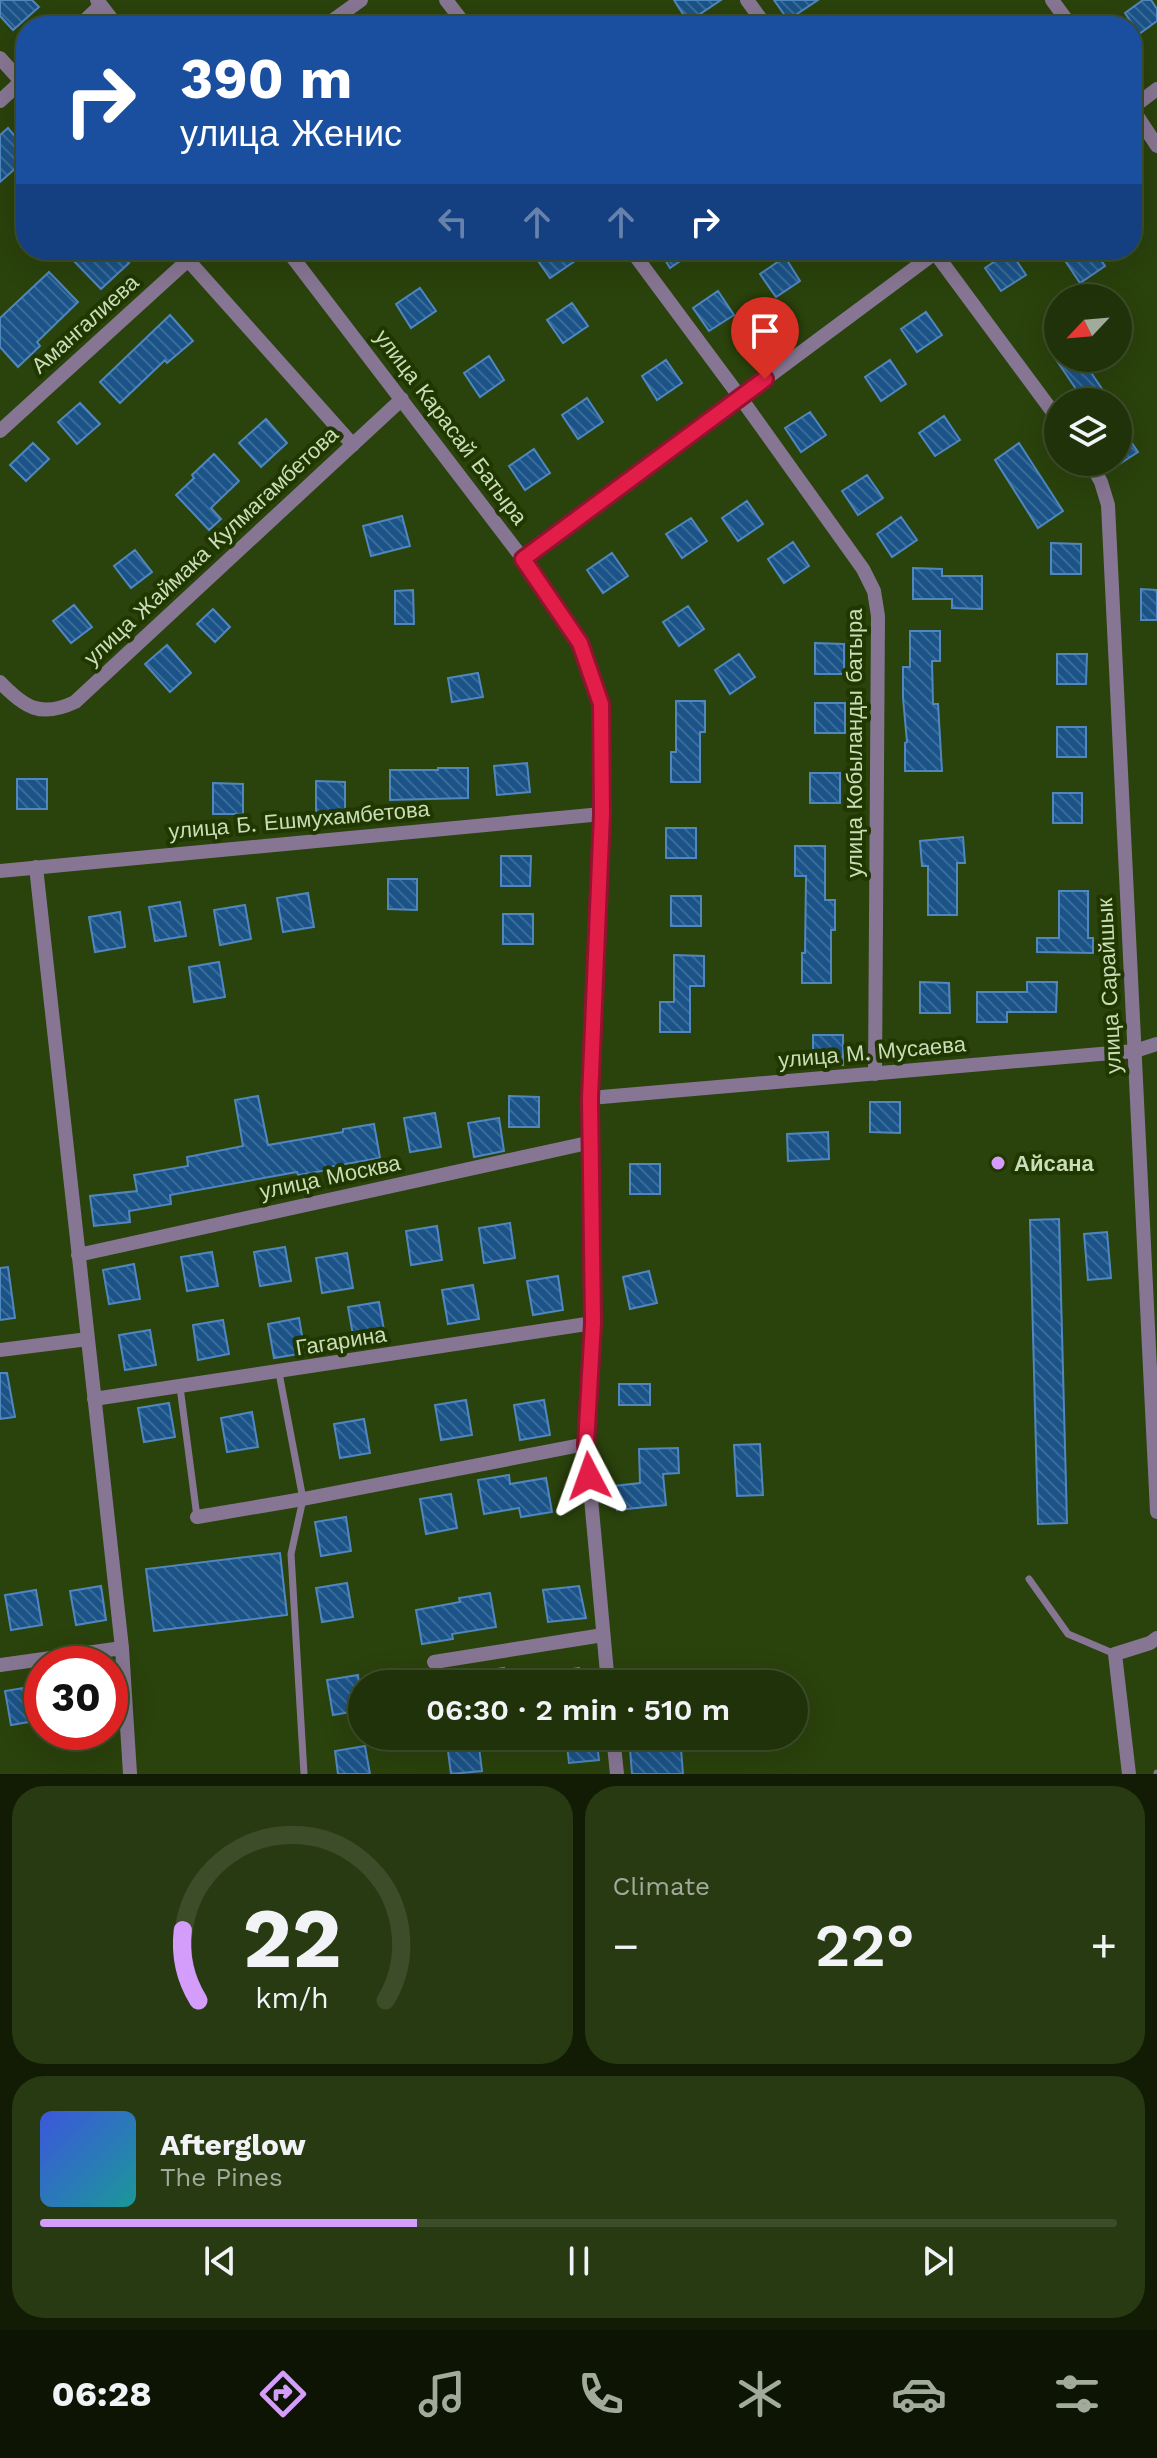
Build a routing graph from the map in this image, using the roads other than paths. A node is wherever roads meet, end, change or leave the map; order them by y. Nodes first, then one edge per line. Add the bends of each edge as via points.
1 (361, 0) edge
2 (446, 0) edge
3 (339, 16) edge
4 (458, 16) edge
5 (0, 58) edge
6 (16, 74) edge
7 (16, 88) edge
8 (0, 101) edge
9 (1142, 123) edge
10 (1157, 146) edge
11 (182, 260) edge
12 (195, 260) edge
13 (295, 260) edge
14 (638, 260) edge
15 (924, 260) edge
16 (943, 260) edge
17 (740, 397) junction
18 (402, 399) junction
19 (1044, 400) edge
20 (0, 431) edge
21 (353, 445) junction
22 (1098, 476) edge
23 (523, 559) junction
24 (0, 682) edge
25 (602, 814) junction
26 (36, 867) junction
27 (0, 871) edge
28 (1157, 1044) edge
29 (1135, 1051) junction
30 (875, 1074) junction
31 (590, 1098) junction
32 (592, 1142) junction
33 (78, 1255) junction
34 (593, 1323) junction
35 (88, 1339) junction
36 (0, 1350) edge
37 (1153, 1362) edge
38 (279, 1373) junction
39 (180, 1387) junction
40 (94, 1399) junction
41 (586, 1444) junction
42 (303, 1499) junction
43 (1157, 1512) edge
44 (197, 1517) joint
45 (1029, 1579) dead end
46 (603, 1635) junction
47 (1157, 1638) edge
48 (122, 1646) edge
49 (1115, 1654) junction
50 (24, 1662) edge
51 (434, 1662) dead end
52 (0, 1665) edge
53 (607, 1670) edge
54 (128, 1742) edge
55 (613, 1750) edge
56 (130, 1774) edge
57 (304, 1774) edge
58 (614, 1774) edge
59 (1129, 1774) edge

1 - 3 street
2 - 4 street
5 - 6 street
7 - 8 street
9 - 10 street
11 - 20 street, Амангалиева
12 - 21 street
13 - 18 street, улица Карасай Батыра
14 - 17 street, улица Кобыланды батыра
15 - 17 street
16 - 19 street
17 - 23 street
17 - 30 street, улица Кобыланды батыра via 874,591
18 - 21 street, улица Жаймака Кулмагамбетова
18 - 23 street, улица Карасай Батыра
21 - 24 street, улица Жаймака Кулмагамбетова via 75,702 42,711 27,706
22 - 29 street, улица Сарайшык via 1108,505
23 - 25 street, улица Карасай Батыра via 580,643 601,704
25 - 26 street, улица Б. Ешмухамбетова
25 - 31 street, улица Карасай Батыра
26 - 27 street, улица Б. Ешмухамбетова
26 - 33 street
28 - 29 street, улица М. Мусаева
29 - 30 street, улица М. Мусаева
29 - 37 street, улица Сарайшык
30 - 31 street, улица М. Мусаева
31 - 32 street, улица Карасай Батыра
32 - 33 street, улица Москва
32 - 34 street, улица Карасай Батыра
33 - 35 street
34 - 38 street, Гагарина
34 - 41 street, улица Карасай Батыра
35 - 36 street
35 - 40 street
37 - 43 street, улица Сарайшык
38 - 39 street, Гагарина
38 - 42 lane
39 - 40 street, Гагарина
39 - 44 lane
40 - 48 street
41 - 42 street
41 - 46 street, улица Карасай Батыра
42 - 44 street
42 - 57 lane via 291,1554
45 - 49 lane via 1068,1634
46 - 51 street
46 - 53 street, улица Карасай Батыра
47 - 49 street
49 - 59 street
50 - 52 street
54 - 56 street
55 - 58 street

